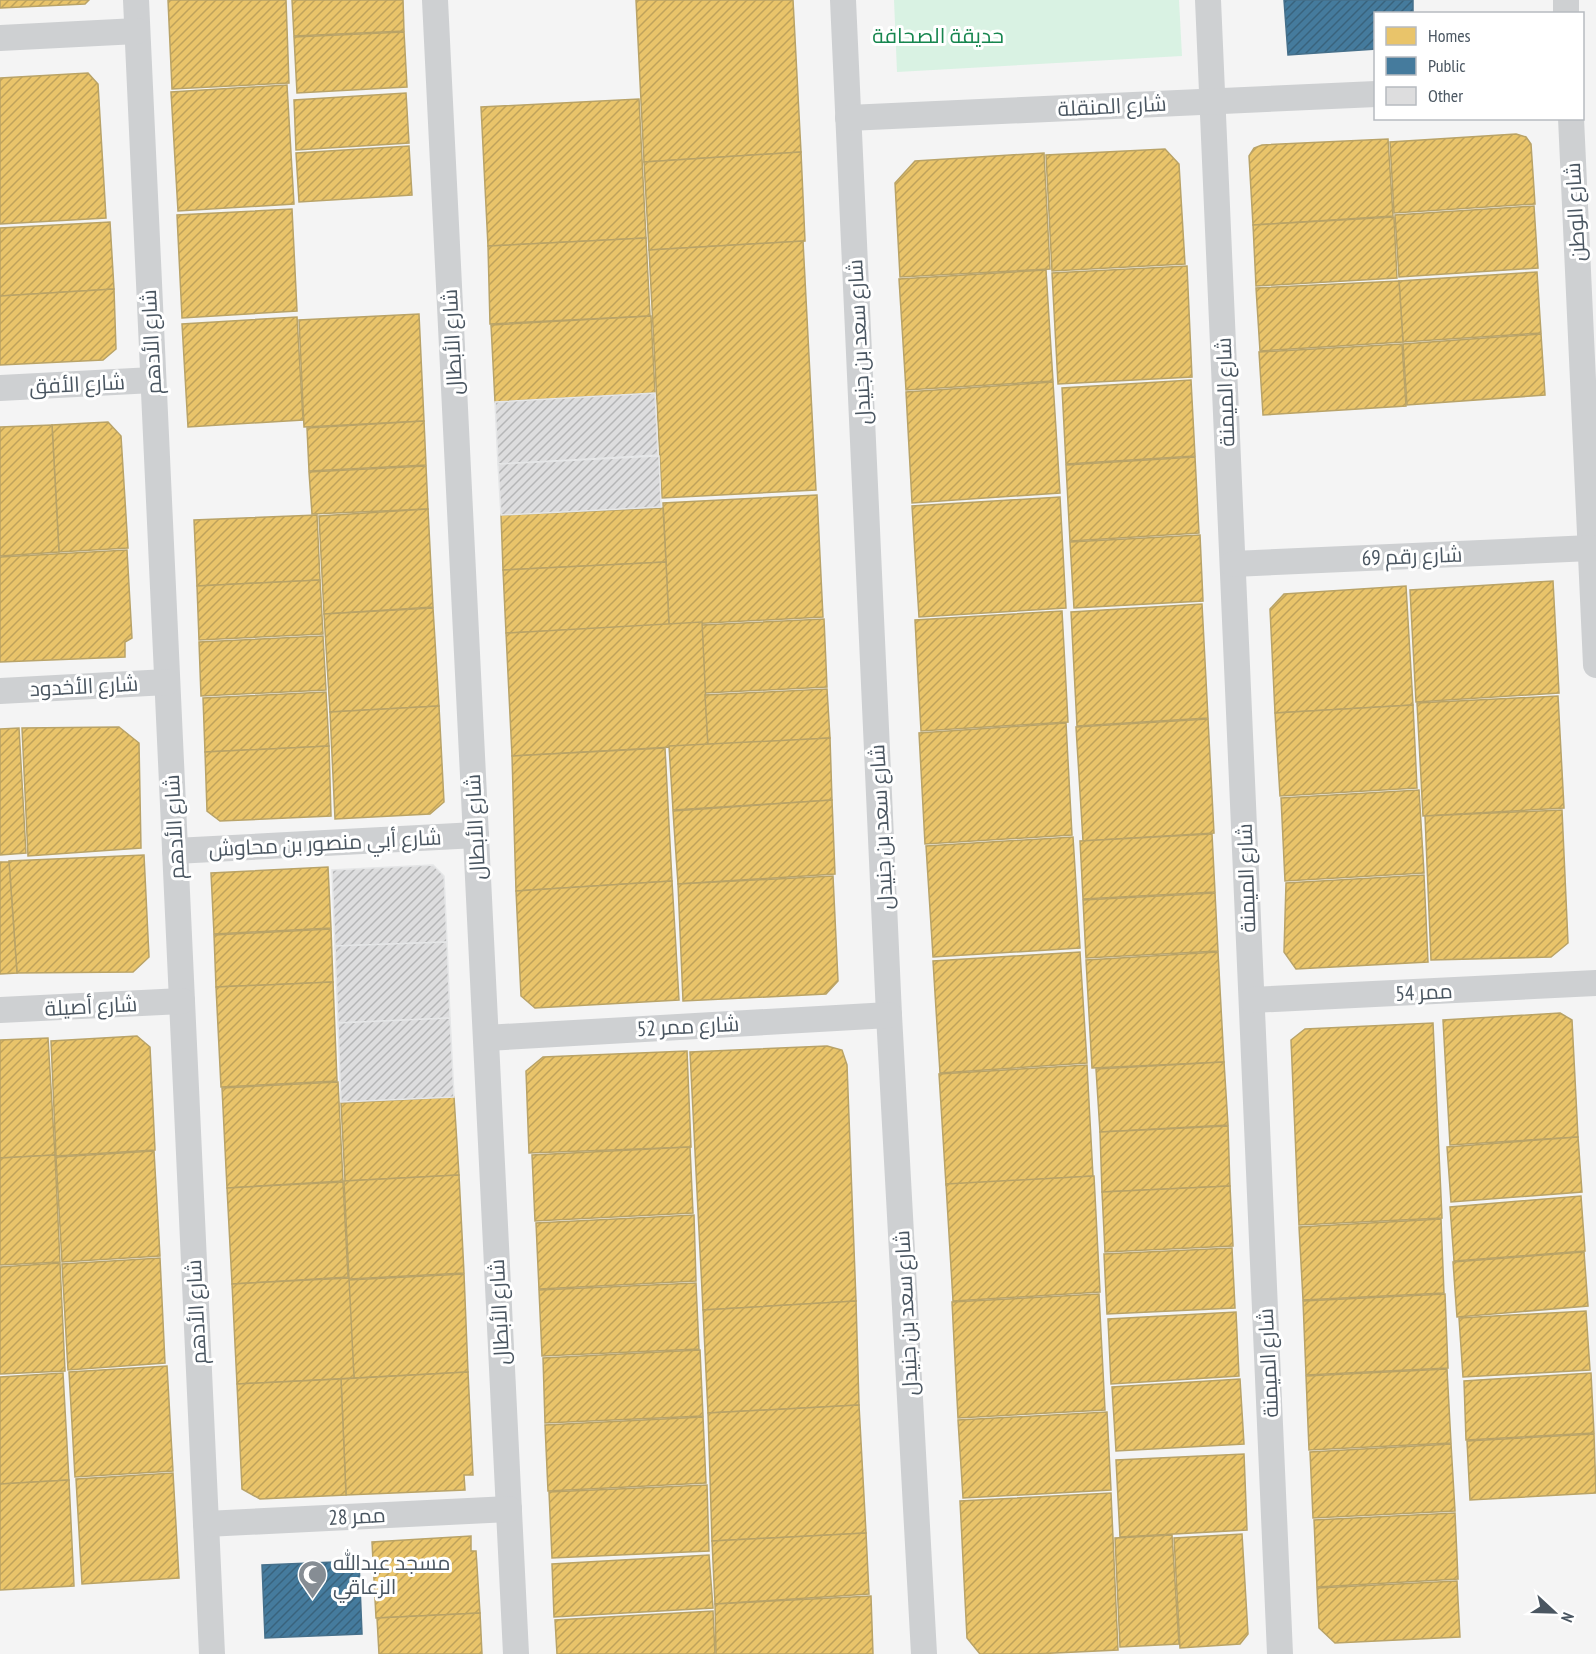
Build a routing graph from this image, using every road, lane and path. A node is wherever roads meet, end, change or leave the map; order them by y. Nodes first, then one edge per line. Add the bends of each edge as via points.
1 (136, 0) edge
2 (435, 0) edge
3 (843, 0) edge
4 (1208, 0) edge
5 (137, 31) junction
6 (0, 38) edge
7 (1374, 94) edge
8 (1212, 101) junction
9 (848, 118) junction
10 (1571, 120) edge
11 (153, 380) junction
12 (0, 388) edge
13 (1591, 548) junction
14 (1233, 564) junction
15 (1596, 665) edge
16 (167, 682) junction
17 (0, 691) edge
18 (476, 835) junction
19 (175, 851) junction
20 (1596, 983) edge
21 (1252, 1000) junction
22 (182, 1001) junction
23 (0, 1010) edge
24 (889, 1015) junction
25 (486, 1038) junction
26 (509, 1509) junction
27 (206, 1524) junction
28 (212, 1654) edge
29 (516, 1654) edge
30 (924, 1654) edge
31 (1280, 1654) edge

1 - 5 street, شارع الأدهم
2 - 18 street, شارع الأبطال
3 - 9 street, شارع سعد بن جنيدل
4 - 8 street, شارع الميمنة
5 - 6 street
5 - 11 street, شارع الأدهم
7 - 8 street, شارع المنقلة
8 - 9 street, شارع المنقلة
8 - 14 street, شارع الميمنة
9 - 24 street, شارع سعد بن جنيدل
10 - 13 street, شارع الوطن
11 - 12 street, شارع الأفق
11 - 16 street, شارع الأدهم
13 - 14 street, شارع رقم 69
13 - 15 street, شارع الوطن
14 - 21 street, شارع الميمنة
16 - 17 street, شارع الأخدود
16 - 19 street, شارع الأدهم
18 - 19 street, شارع أبي منصور بن محاوش
18 - 25 street, شارع الأبطال
19 - 22 street, شارع الأدهم
20 - 21 street, ممر 54
21 - 31 street, شارع الميمنة
22 - 23 street, شارع أصيلة
22 - 27 street, شارع الأدهم
24 - 25 street, شارع ممر 52
24 - 30 street, شارع سعد بن جنيدل
25 - 26 street, شارع الأبطال
26 - 27 street, ممر 28
26 - 29 street, شارع الأبطال
27 - 28 street, شارع الأدهم

